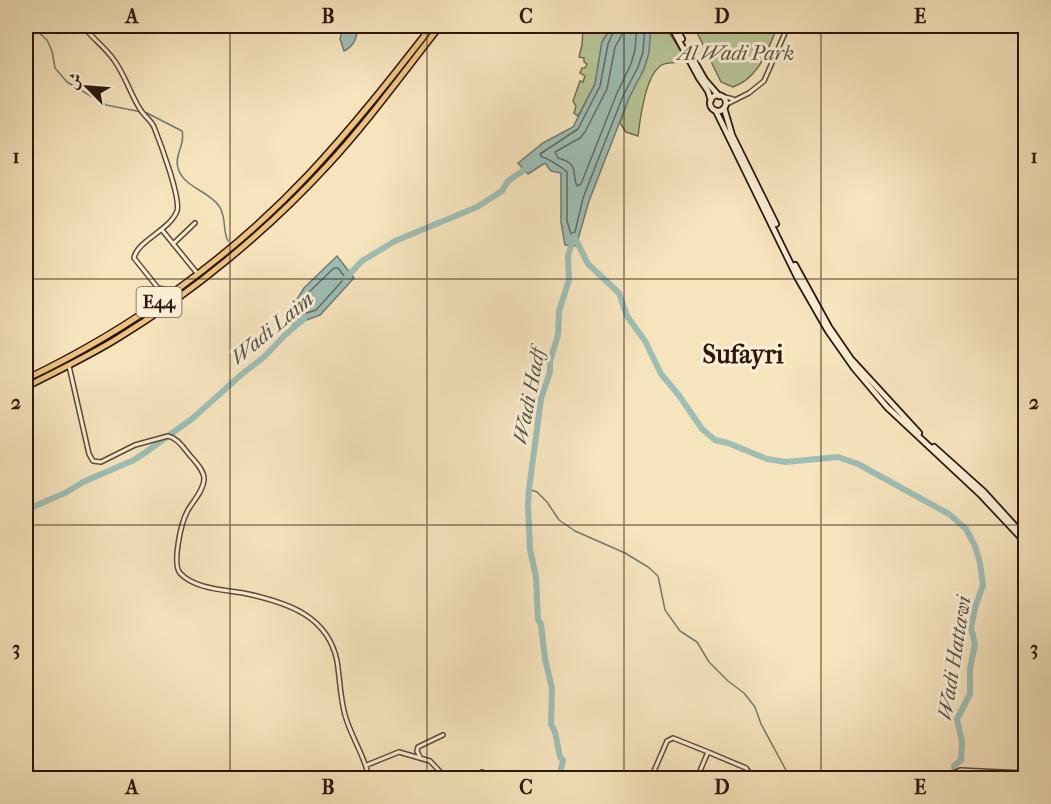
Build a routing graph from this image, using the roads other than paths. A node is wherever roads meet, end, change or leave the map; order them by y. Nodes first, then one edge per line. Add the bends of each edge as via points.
1 (83, 26) edge
2 (432, 26) edge
3 (440, 26) edge
4 (673, 26) edge
5 (788, 26) edge
6 (720, 96) junction
7 (738, 98) junction
8 (711, 100) junction
9 (724, 106) junction
10 (716, 111) junction
11 (279, 204) junction
12 (195, 223) dead end
13 (267, 224) junction
14 (162, 230) junction
15 (173, 244) junction
16 (197, 273) junction
17 (159, 288) junction
18 (174, 291) junction
19 (158, 304) junction
20 (69, 366) junction
21 (26, 379) edge
22 (26, 387) edge
23 (1026, 538) edge
24 (1026, 543) edge
25 (443, 735) dead end
26 (708, 752) junction
27 (421, 758) junction
28 (367, 765) junction
29 (1026, 773) edge
30 (470, 777) edge
31 (369, 778) edge
32 (446, 778) edge
33 (464, 778) edge
34 (498, 778) edge
35 (651, 778) edge
36 (697, 778) edge
37 (753, 778) edge
38 (944, 778) edge

1 - 14 street via 114,59 153,126 178,206
2 - 11 highway, E44 via 334,146
3 - 13 highway, E44 via 325,168
4 - 6 main road via 700,73
4 - 8 main road
5 - 7 street via 764,81
6 - 7 street
6 - 8 main road
6 - 9 main road
7 - 9 street
8 - 10 main road via 710,106
9 - 10 main road
9 - 23 main road via 732,135 800,275 851,359 914,428 984,492
10 - 24 main road via 802,285 854,368 887,407
11 - 13 highway via 264,222
11 - 16 highway, E44
12 - 15 street
13 - 20 highway, E44 via 162,309
14 - 15 street
14 - 17 street via 134,255
15 - 16 street
16 - 18 highway, E44
17 - 18 street
17 - 19 street
18 - 19 highway, E44
19 - 21 highway, E44 via 100,341
20 - 22 highway, E44
20 - 28 street via 93,460 101,462 135,445 168,436 201,470 202,488 183,521 176,555 180,573 186,579 221,591 247,594 292,608 318,624 336,655 348,724
25 - 27 street via 418,747
26 - 35 street via 670,738
26 - 36 street
26 - 37 street via 746,768
27 - 28 street via 397,752
27 - 32 street via 432,762
28 - 31 street
29 - 38 street via 960,770
30 - 33 street
30 - 34 street via 482,772

